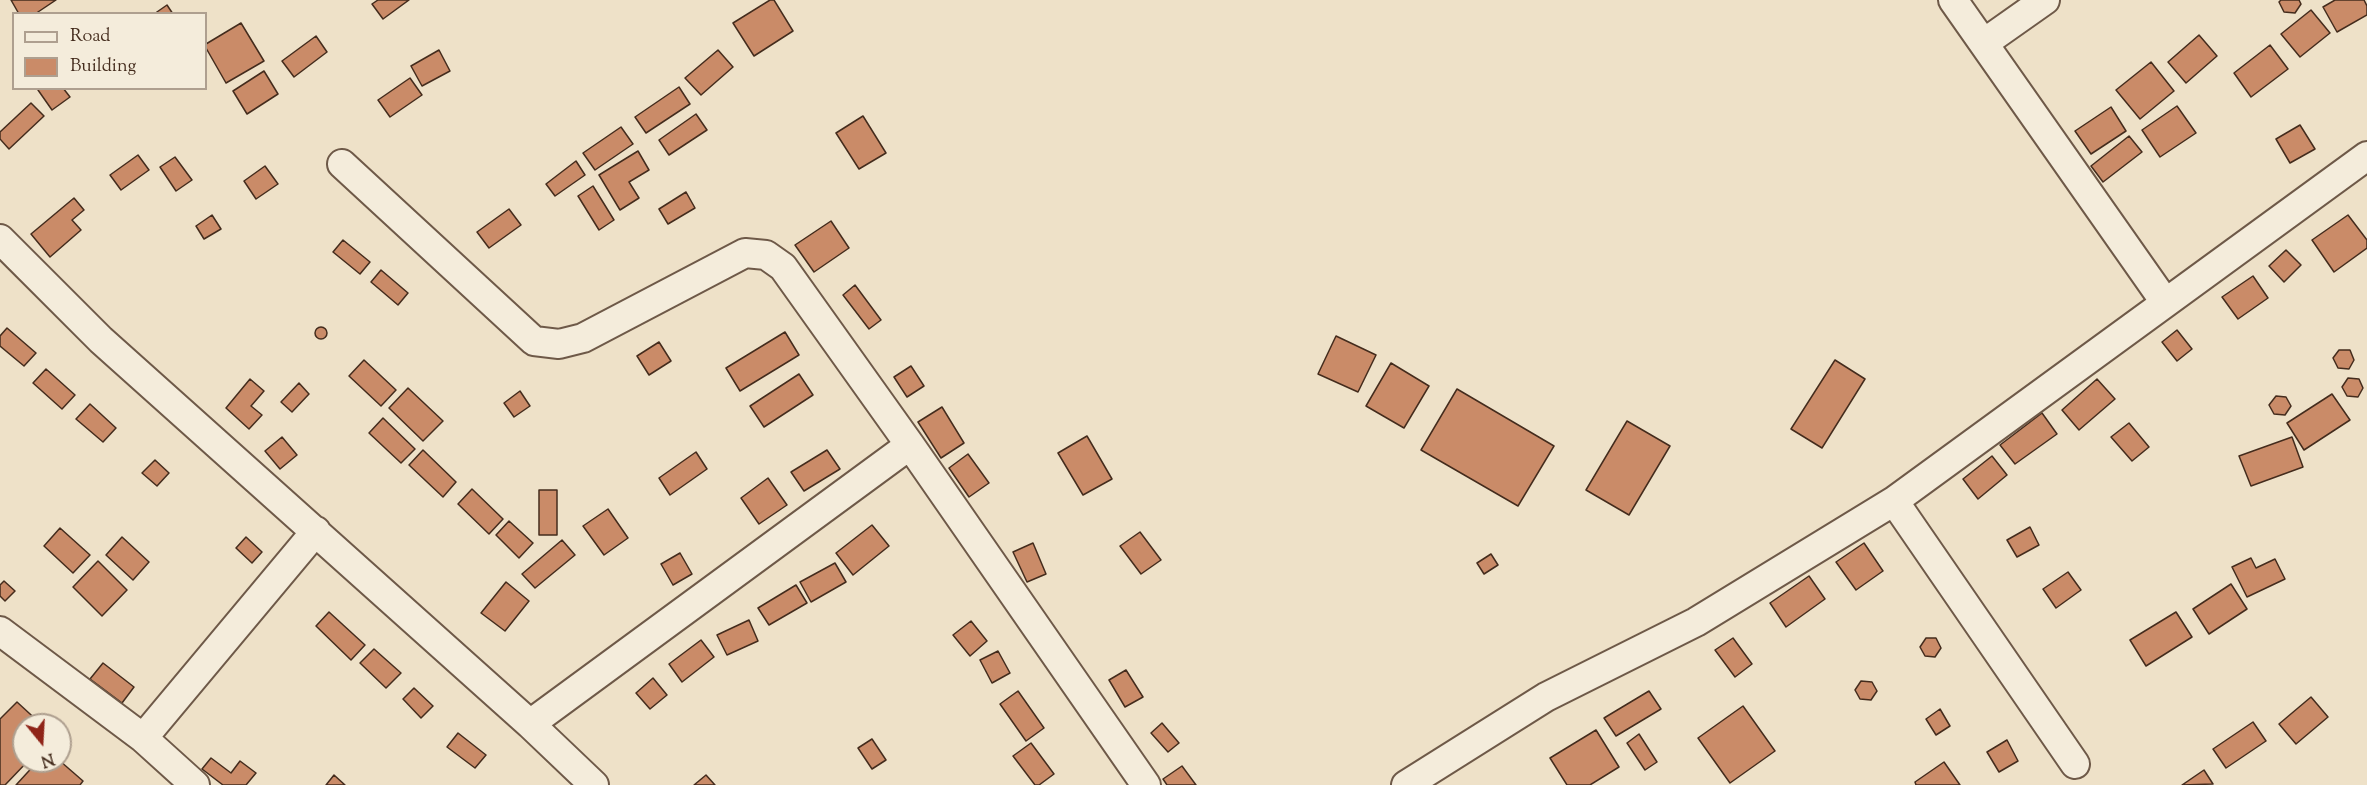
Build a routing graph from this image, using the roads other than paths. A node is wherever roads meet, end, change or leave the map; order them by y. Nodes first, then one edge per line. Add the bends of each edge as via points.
1 (1953, 0) edge
2 (2045, 0) edge
3 (1984, 43) junction
4 (2367, 156) edge
5 (342, 164) dead end
6 (0, 239) edge
7 (2165, 302) junction
8 (910, 445) junction
9 (1894, 501) junction
10 (316, 531) junction
11 (0, 631) edge
12 (530, 724) junction
13 (143, 738) junction
14 (2075, 765) dead end
15 (195, 785) edge
16 (594, 785) edge
17 (1146, 785) edge
18 (1406, 785) edge

1 - 3 street
2 - 3 street
3 - 7 street
4 - 7 street
5 - 8 street via 534,340 559,344 583,338 746,253 766,255 783,267
6 - 10 street via 101,340
7 - 9 street
8 - 12 street
8 - 17 street
9 - 14 street
9 - 18 street via 1695,622 1546,697
10 - 12 street
10 - 13 street
11 - 13 street
12 - 16 street
13 - 15 street

